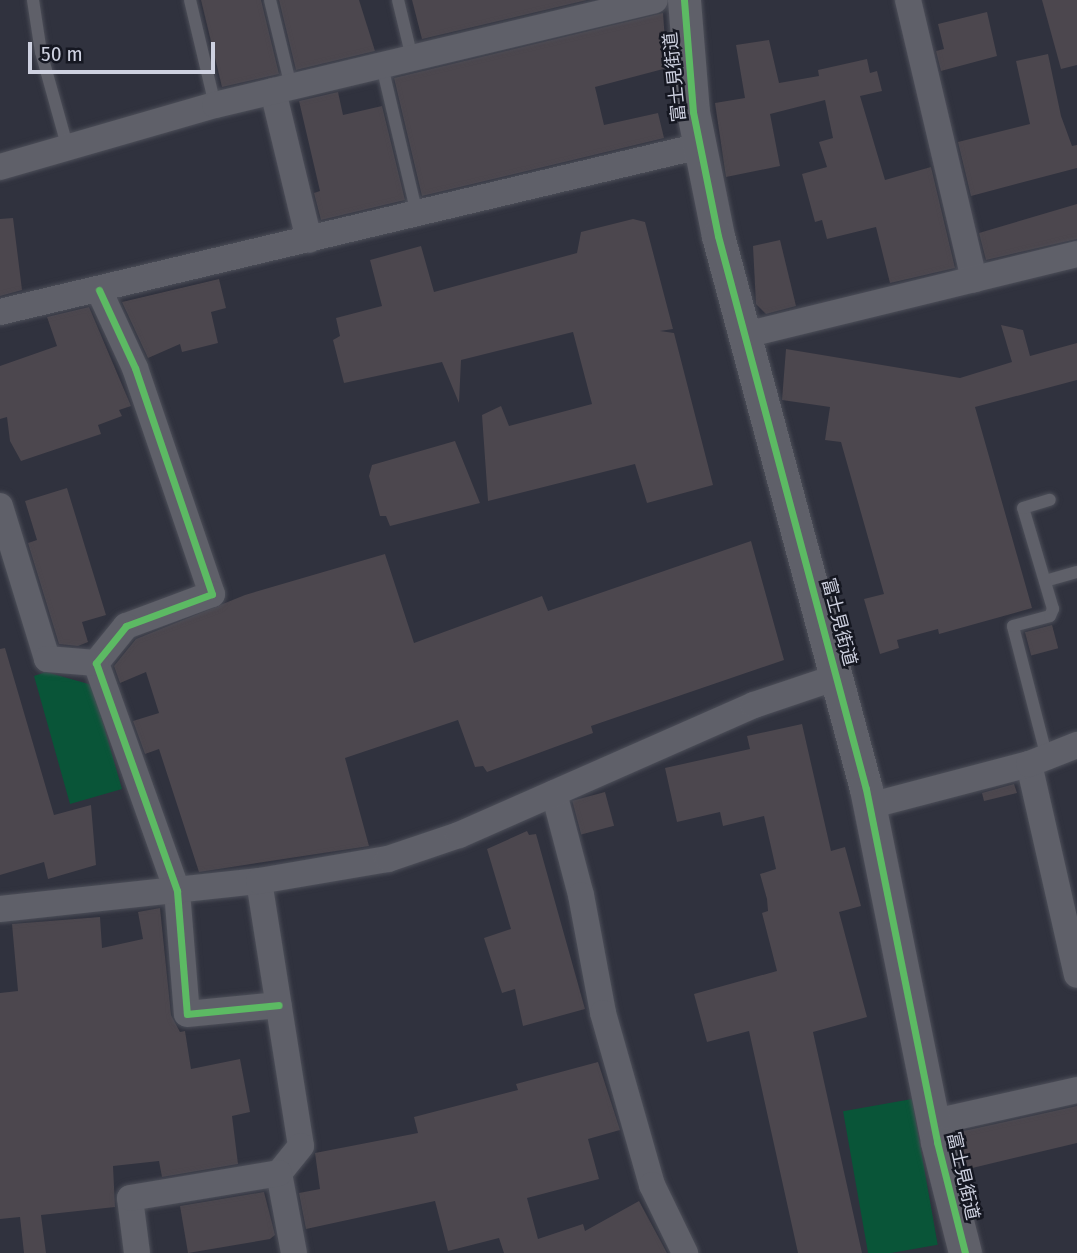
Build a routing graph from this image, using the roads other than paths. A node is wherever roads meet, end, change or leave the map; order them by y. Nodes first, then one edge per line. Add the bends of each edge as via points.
1 (33, 0) edge
2 (190, 0) edge
3 (270, 0) edge
4 (398, 0) edge
5 (654, 0) edge
6 (684, 0) edge
7 (908, 0) edge
8 (575, 10) edge
9 (411, 58) junction
10 (382, 66) junction
11 (282, 89) junction
12 (215, 106) junction
13 (700, 146) junction
14 (68, 149) junction
15 (0, 167) edge
16 (417, 214) junction
17 (309, 240) junction
18 (1077, 254) edge
19 (974, 279) junction
20 (99, 290) junction
21 (0, 312) edge
22 (745, 335) junction
23 (1050, 500) dead end
24 (1, 513) edge
25 (1077, 572) edge
26 (1045, 581) junction
27 (96, 663) junction
28 (838, 677) junction
29 (1077, 745) edge
30 (1038, 759) junction
31 (554, 793) junction
32 (869, 806) junction
33 (259, 881) junction
34 (177, 891) junction
35 (0, 909) edge
36 (1077, 975) edge
37 (279, 1005) junction
38 (1077, 1090) edge
39 (934, 1122) junction
40 (279, 1173) junction
41 (137, 1253) edge
42 (293, 1253) edge
43 (685, 1253) edge
44 (965, 1253) edge

1 - 14 lane via 41,52
2 - 12 lane
3 - 11 lane
4 - 9 lane
5 - 8 street
6 - 13 street, 富士見街道
7 - 19 street
8 - 9 street
9 - 10 street
10 - 11 street
10 - 16 lane
11 - 12 street
11 - 17 street
12 - 14 street
13 - 16 street
13 - 22 street, 富士見街道
14 - 15 street
16 - 17 street
17 - 20 street
18 - 19 street
19 - 22 street
20 - 21 street
20 - 27 street via 135,368 212,594 126,626
22 - 28 street, 富士見街道
23 - 26 lane via 1023,508
24 - 27 street via 47,659
25 - 26 lane
26 - 30 lane via 1053,609 1050,616 1013,626
27 - 34 street
28 - 31 street via 686,733
28 - 32 street, 富士見街道
29 - 30 street
30 - 32 street
30 - 36 street
31 - 33 street via 388,859
31 - 43 street via 581,895 603,1013 652,1185
32 - 39 street, 富士見街道
33 - 34 street
33 - 37 street
34 - 35 street
34 - 37 street via 187,1014
37 - 40 street via 301,1146
38 - 39 street
39 - 44 street, 富士見街道
40 - 41 street via 130,1198
40 - 42 street

